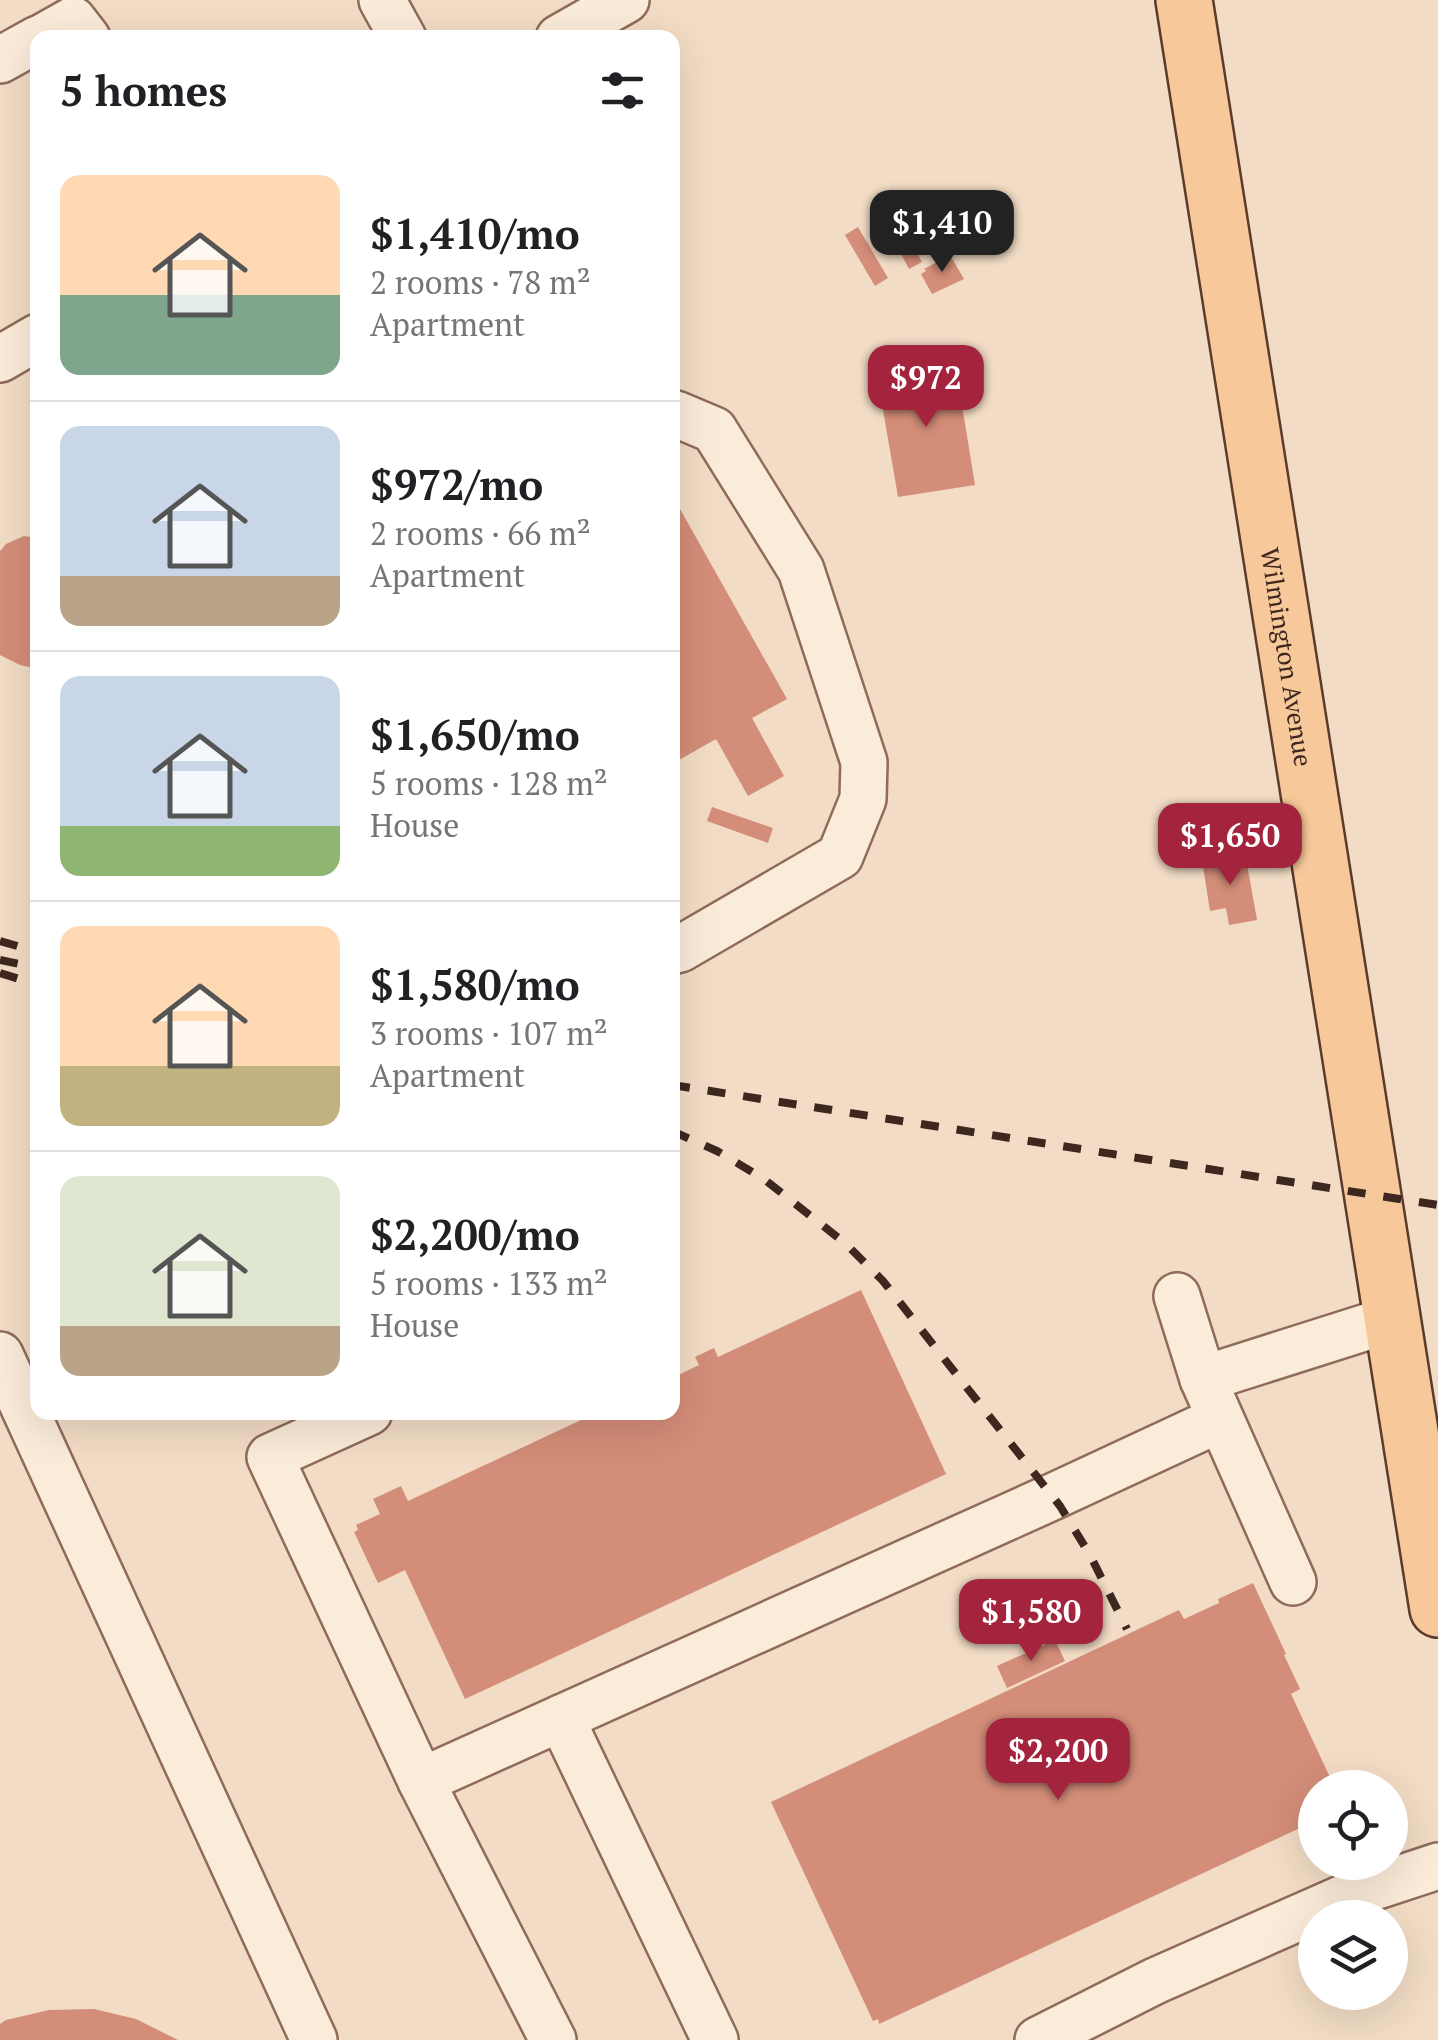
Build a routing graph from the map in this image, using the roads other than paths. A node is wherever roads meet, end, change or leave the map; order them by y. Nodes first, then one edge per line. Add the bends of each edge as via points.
1 (382, 0) edge
2 (626, 0) edge
3 (1184, 0) edge
4 (54, 30) edge
5 (80, 30) edge
6 (399, 30) edge
7 (573, 30) edge
8 (30, 43) edge
9 (0, 60) edge
10 (30, 342) edge
11 (0, 359) edge
12 (680, 416) edge
13 (680, 948) edge
14 (1177, 1296) dead end
15 (1392, 1319) junction
16 (0, 1355) edge
17 (1212, 1399) junction
18 (351, 1420) edge
19 (1292, 1582) dead end
20 (1438, 1610) edge
21 (561, 1718) junction
22 (421, 1781) junction
23 (1438, 1866) edge
24 (314, 2040) edge
25 (553, 2040) edge
26 (715, 2040) edge
27 (1038, 2040) edge

1 - 6 street
2 - 7 street
3 - 15 main road, Wilmington Avenue
4 - 5 street via 73,20
8 - 9 street
10 - 11 street
12 - 13 street via 714,430 800,570 864,762 864,799 840,856
14 - 17 street
15 - 17 street
15 - 20 main road, Wilmington Avenue
16 - 24 street
17 - 19 street
17 - 21 street via 1052,1498
18 - 22 street via 270,1457
21 - 22 street
21 - 26 street
22 - 25 street
23 - 27 street via 1350,1896

